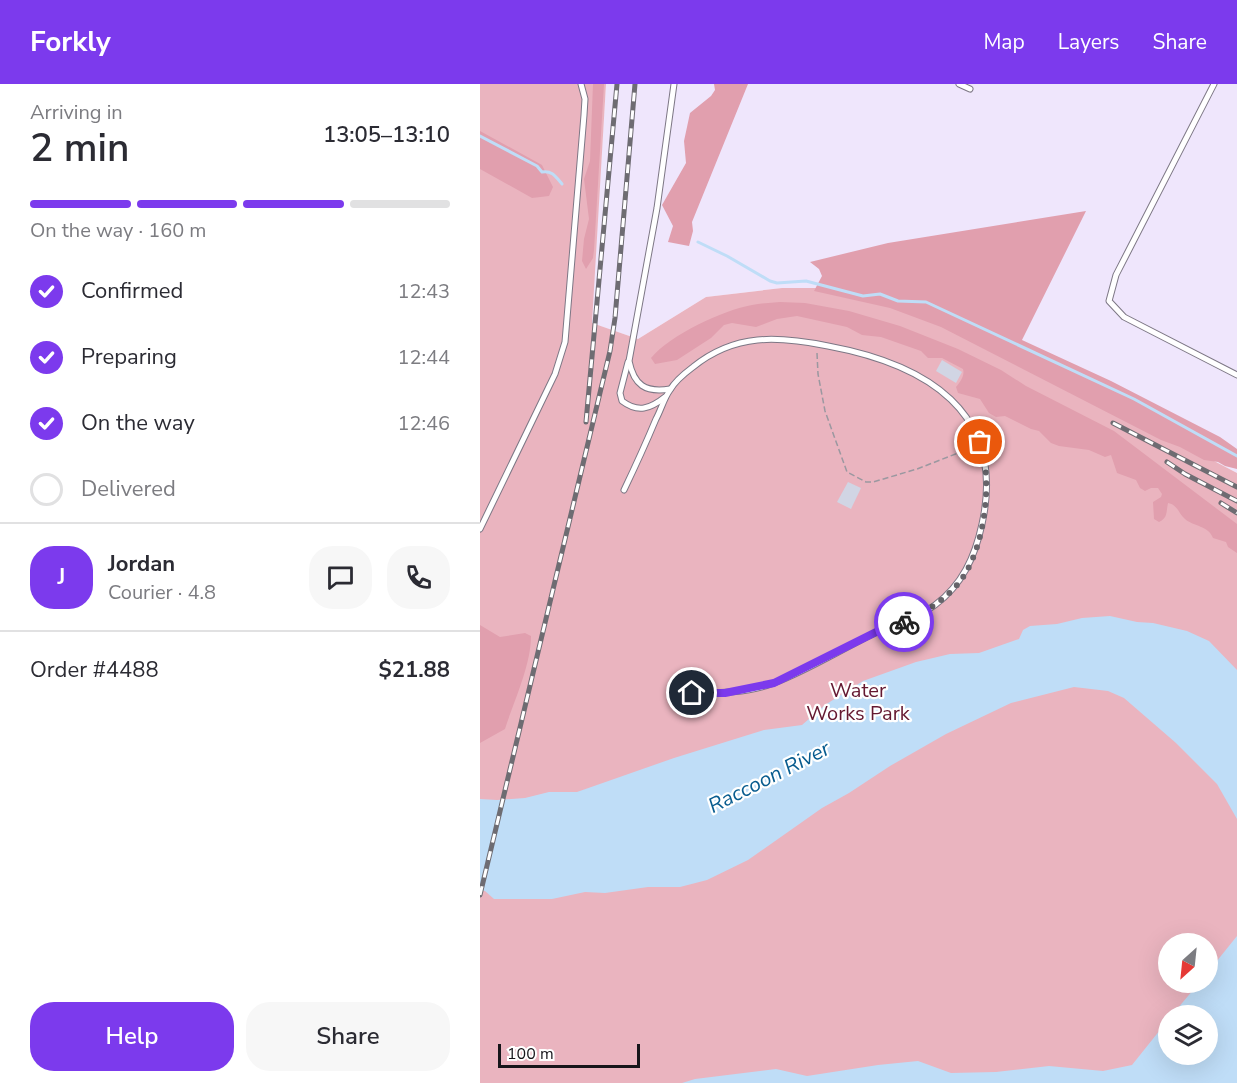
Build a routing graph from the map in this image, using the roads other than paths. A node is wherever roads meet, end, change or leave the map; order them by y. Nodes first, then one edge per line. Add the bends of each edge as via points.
1 (581, 84) edge
2 (674, 84) edge
3 (959, 84) edge
4 (1214, 84) edge
5 (970, 89) dead end
6 (629, 361) junction
7 (1237, 375) edge
8 (670, 389) junction
9 (667, 396) junction
10 (624, 490) dead end
11 (480, 529) edge
12 (692, 693) dead end

1 - 11 lane via 585,99 565,342 555,374
2 - 6 lane via 657,208
3 - 5 lane
4 - 7 lane via 1116,275 1109,301 1124,317
6 - 8 lane via 639,383 656,391
6 - 9 lane via 620,393 622,401 635,409 644,409
8 - 9 lane
8 - 12 lane via 708,357 741,343 777,338 845,349 906,369 937,386 962,411 981,445 986,471 984,515 972,557 963,577 948,594 919,615 886,627 774,683 725,693
9 - 10 lane

